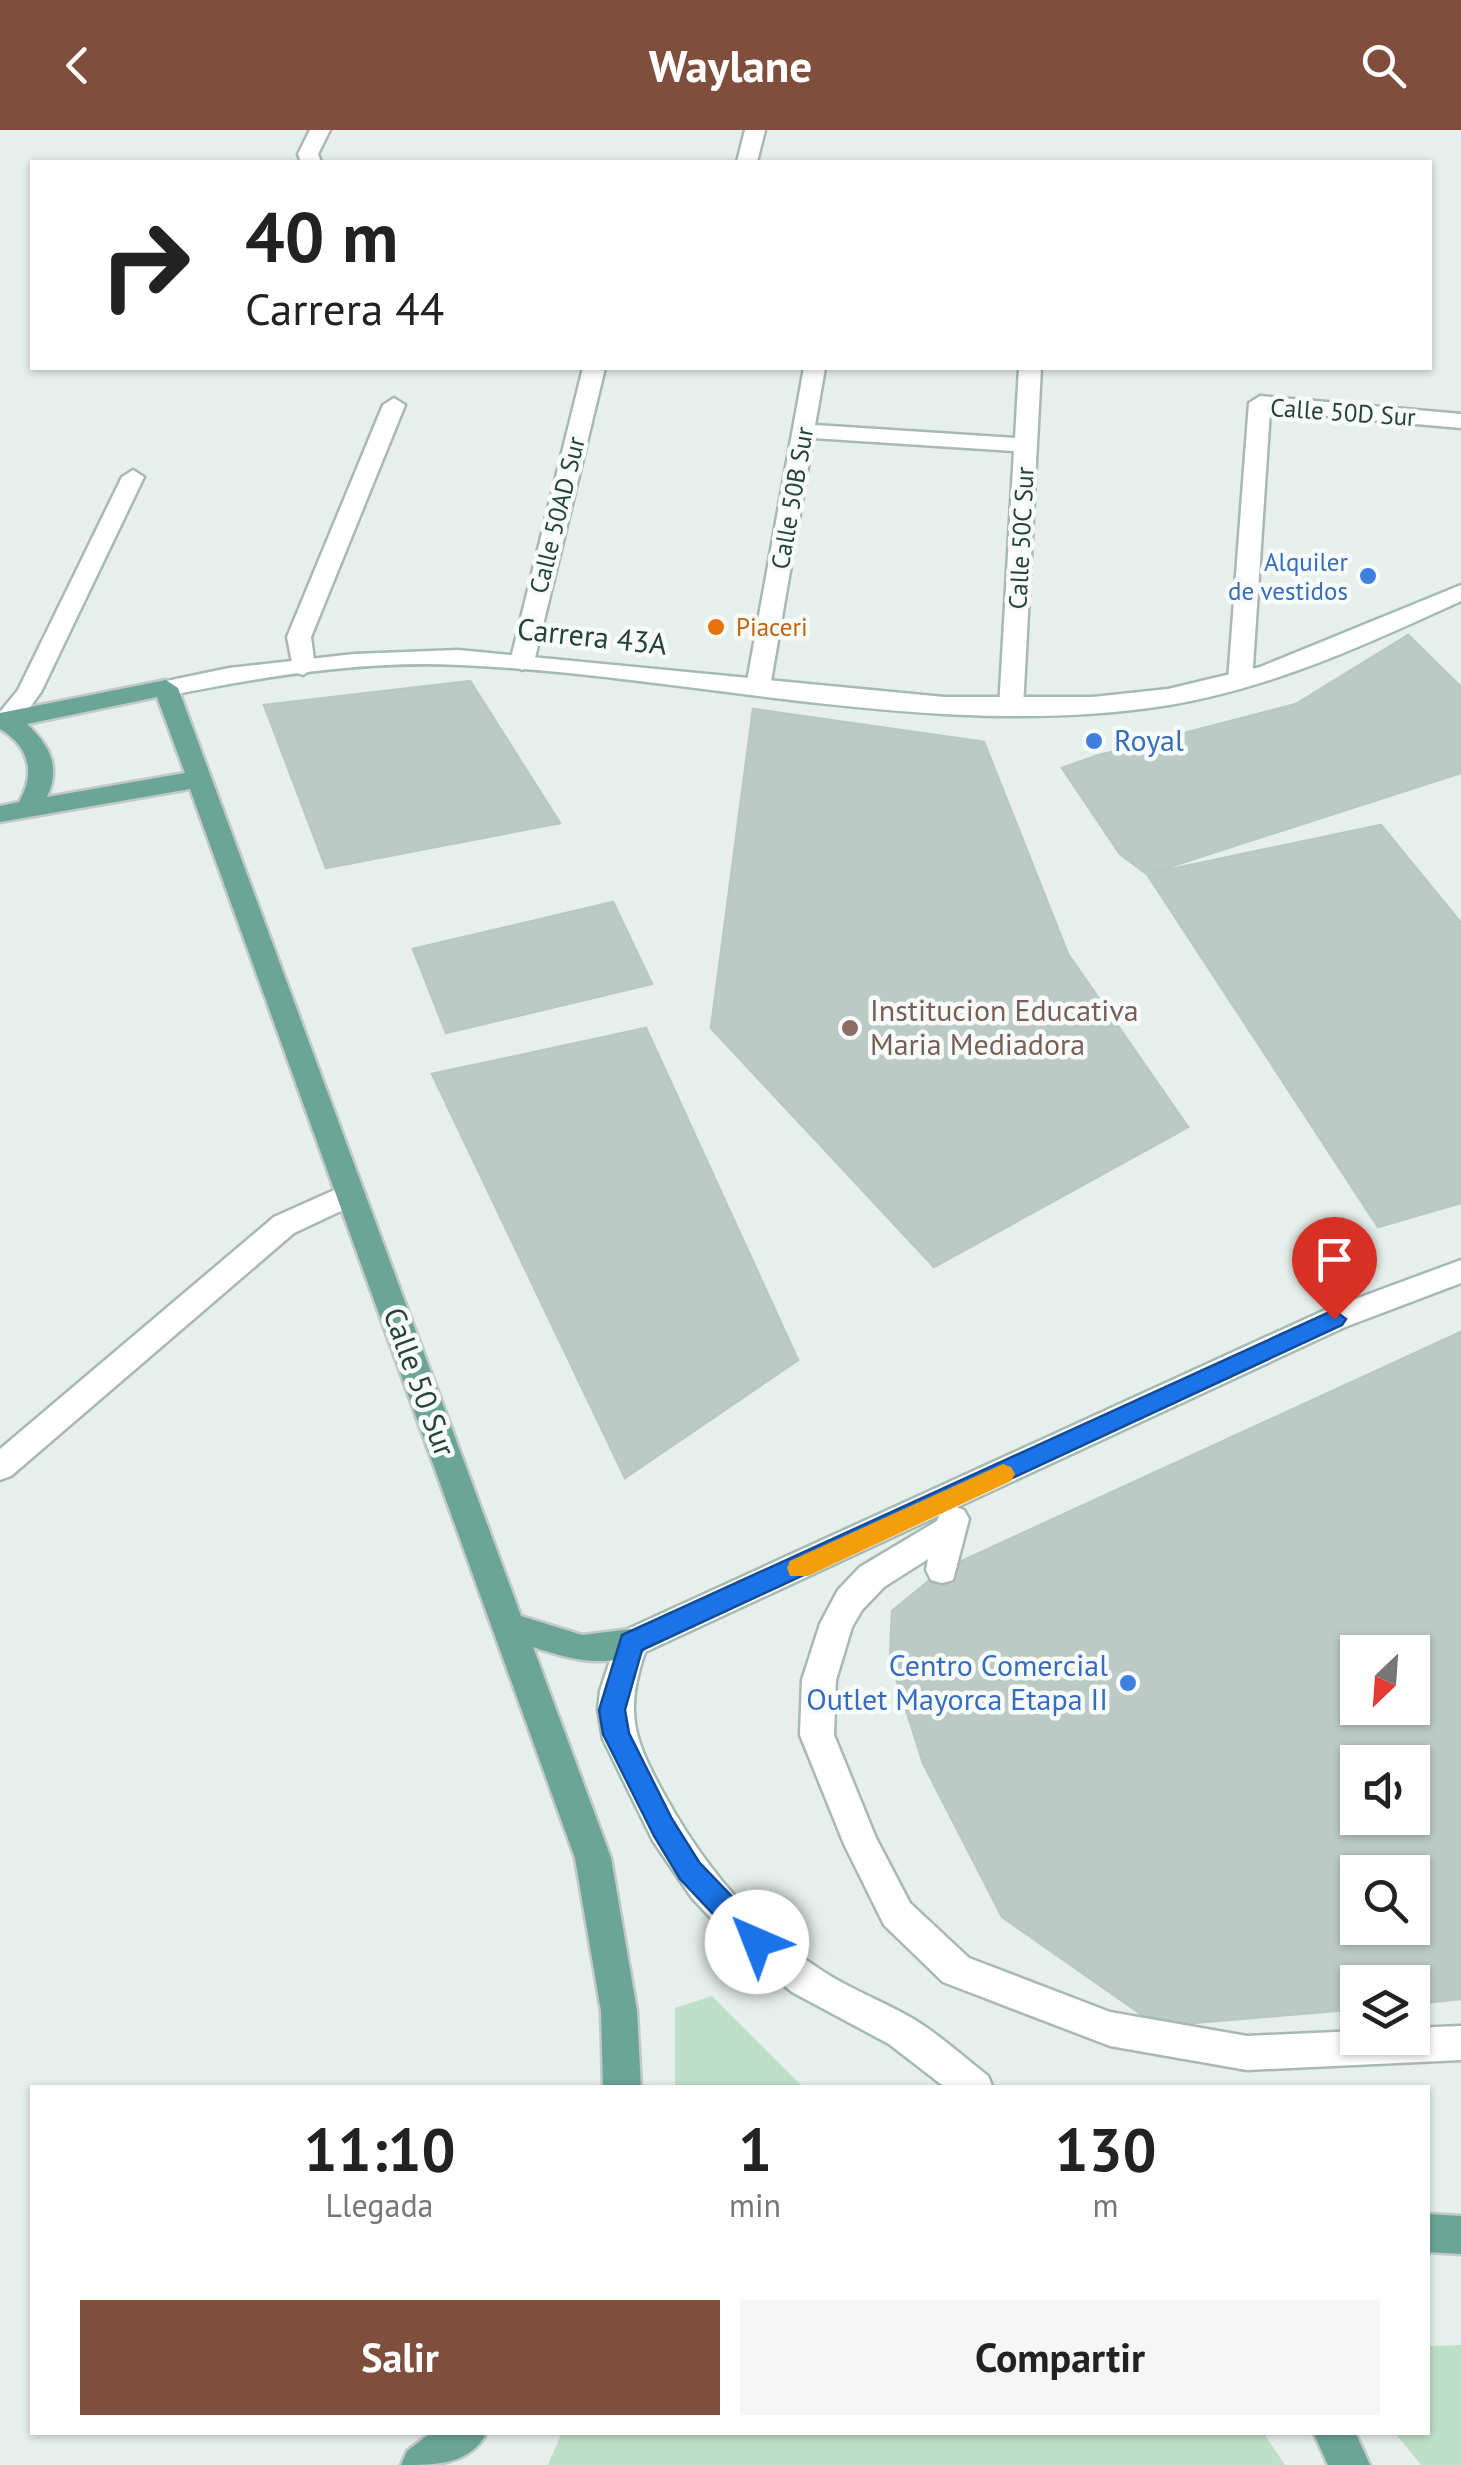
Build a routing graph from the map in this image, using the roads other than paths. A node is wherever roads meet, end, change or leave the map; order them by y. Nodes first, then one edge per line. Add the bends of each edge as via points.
1 (320, 130) edge
2 (755, 130) edge
3 (310, 160) edge
4 (748, 160) edge
5 (594, 370) edge
6 (814, 370) edge
7 (1030, 370) edge
8 (394, 405) dead end
9 (1461, 420) edge
10 (803, 431) junction
11 (1026, 445) junction
12 (133, 477) dead end
13 (1461, 592) edge
14 (522, 662) junction
15 (303, 667) junction
16 (1240, 682) junction
17 (758, 687) junction
18 (166, 688) junction
19 (1011, 708) junction
20 (4, 720) edge
21 (198, 779) junction
22 (28, 808) junction
23 (0, 814) edge
24 (350, 1194) junction
25 (1461, 1271) edge
26 (0, 1466) edge
27 (954, 1512) junction
28 (942, 1570) dead end
29 (509, 1626) junction
30 (631, 1643) junction
31 (1461, 2043) edge
32 (622, 2085) edge
33 (971, 2085) edge
34 (1430, 2233) edge
35 (1461, 2235) edge
36 (466, 2435) edge
37 (469, 2435) edge
38 (1335, 2435) edge
39 (421, 2465) edge
40 (463, 2465) edge
41 (1350, 2465) edge

1 - 3 street
2 - 4 street
5 - 14 street, Calle 50AD Sur
6 - 10 street, Calle 50B Sur
7 - 11 street, Calle 50C Sur
8 - 15 street via 299,637
9 - 16 street, Calle 50D Sur via 1260,404
10 - 11 street
10 - 17 street, Calle 50B Sur
11 - 19 street, Calle 50C Sur
12 - 20 street via 30,692
13 - 16 street, Carrera 43A
14 - 15 street, Carrera 43A via 416,657
14 - 17 street, Carrera 43A
15 - 18 street, Carrera 43A
16 - 19 street, Carrera 43A via 1177,696
17 - 19 street, Carrera 43A
18 - 20 main road, Carrera 43A
18 - 21 main road, Calle 50 Sur
20 - 22 main road via 39,752 44,771
21 - 22 main road
21 - 24 main road, Calle 50 Sur
22 - 23 main road
24 - 26 street via 284,1225
24 - 29 main road, Calle 50 Sur
25 - 27 street via 1334,1319
27 - 28 street
27 - 30 street
27 - 31 street via 850,1600 819,1680 817,1736 896,1914 956,1970 1110,2030 1247,2053
29 - 30 main road via 582,1650
29 - 32 main road, Calle 50 Sur via 593,1858 619,2011
30 - 33 street via 612,1710 616,1734 690,1870 795,1972 902,2032
34 - 35 main road
36 - 39 main road
37 - 40 main road
38 - 41 main road

